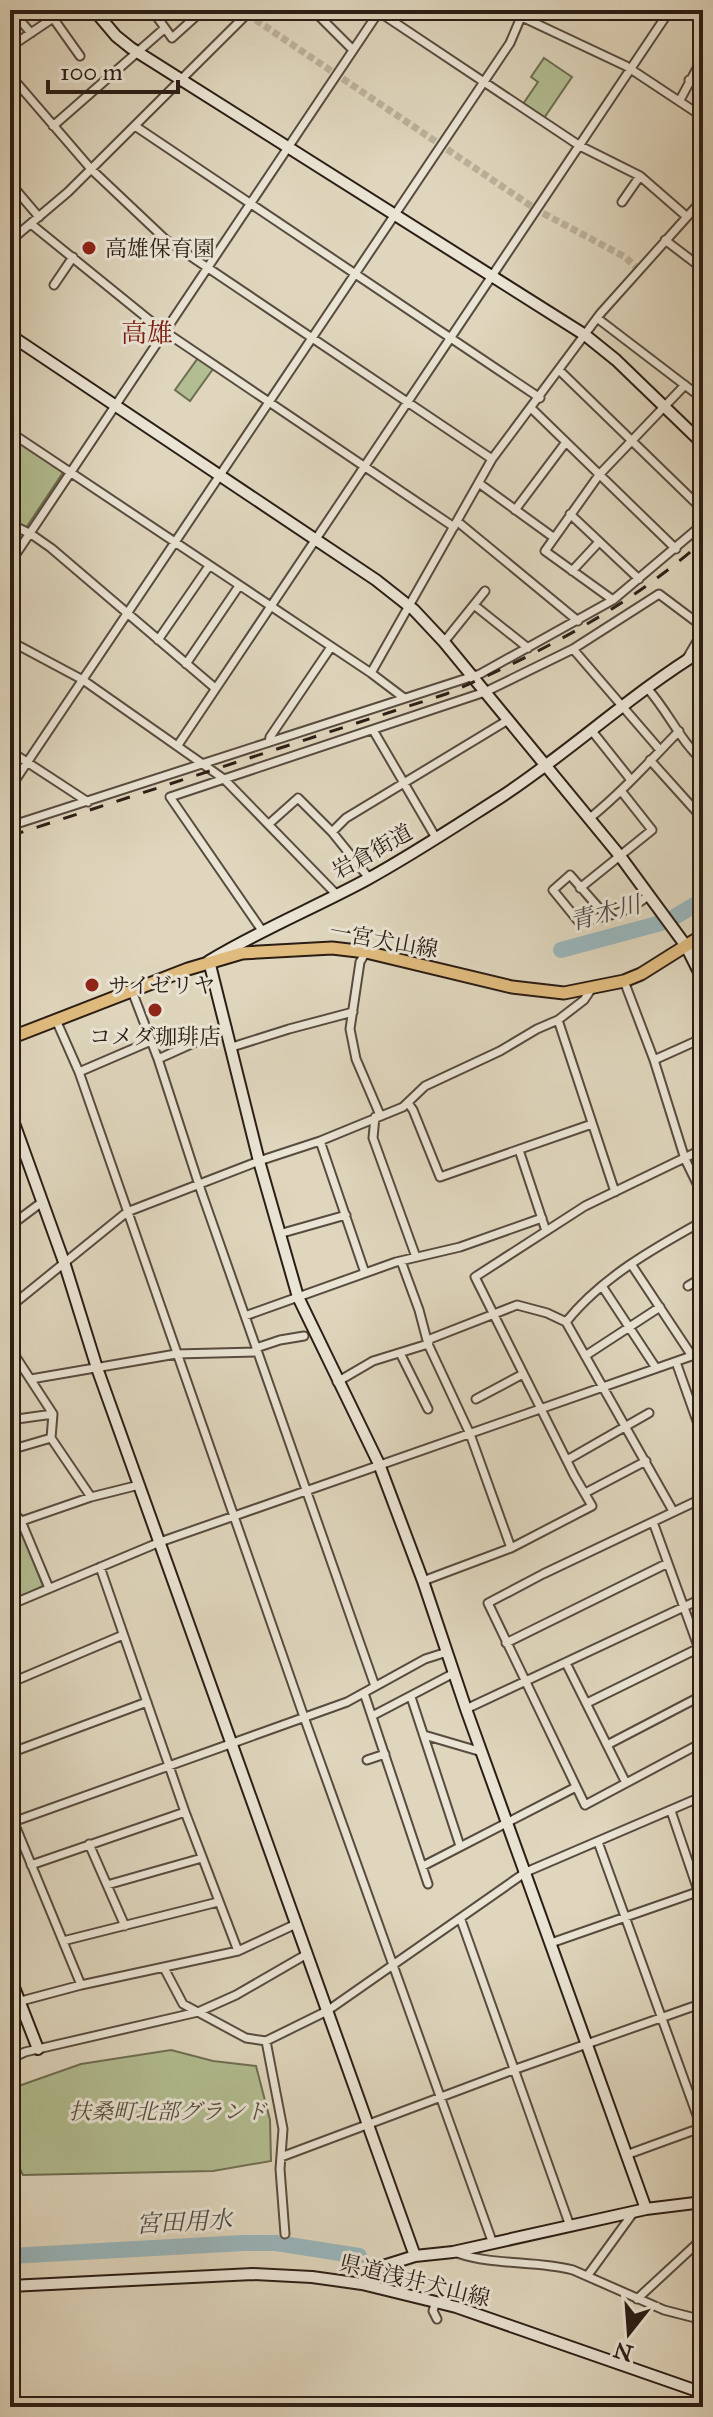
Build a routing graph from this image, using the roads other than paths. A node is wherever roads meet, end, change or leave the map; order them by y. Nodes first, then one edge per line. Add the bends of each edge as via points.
1 (11, 10) edge
2 (65, 10) edge
3 (94, 10) edge
4 (152, 10) edge
5 (203, 10) edge
6 (238, 10) edge
7 (251, 10) edge
8 (313, 10) edge
9 (507, 10) edge
10 (670, 10) edge
11 (380, 11) edge
12 (523, 13) edge
13 (244, 17) junction
14 (53, 18) junction
15 (165, 28) junction
16 (31, 33) junction
17 (10, 47) edge
18 (353, 50) junction
19 (138, 52) junction
20 (80, 56) dead end
21 (703, 57) edge
22 (630, 68) junction
23 (10, 75) edge
24 (181, 79) junction
25 (689, 80) junction
26 (484, 82) junction
27 (703, 88) edge
28 (680, 100) junction
29 (703, 117) edge
30 (53, 126) junction
31 (135, 126) junction
32 (580, 146) junction
33 (288, 147) junction
34 (91, 169) junction
35 (640, 176) junction
36 (10, 183) edge
37 (703, 199) edge
38 (622, 202) dead end
39 (251, 204) junction
40 (395, 215) junction
41 (686, 216) junction
42 (39, 217) junction
43 (31, 224) junction
44 (665, 240) junction
45 (10, 241) edge
46 (73, 257) junction
47 (207, 267) junction
48 (703, 269) edge
49 (355, 274) junction
50 (492, 276) junction
51 (54, 285) dead end
52 (597, 318) junction
53 (165, 332) junction
54 (10, 335) edge
55 (585, 335) junction
56 (312, 337) junction
57 (451, 338) junction
58 (559, 370) junction
59 (685, 385) junction
60 (540, 398) junction
61 (703, 399) edge
62 (269, 402) junction
63 (408, 402) junction
64 (115, 405) junction
65 (664, 406) junction
66 (532, 409) junction
67 (10, 432) edge
68 (632, 441) junction
69 (566, 442) junction
70 (703, 444) edge
71 (492, 459) junction
72 (365, 467) junction
73 (70, 473) junction
74 (218, 475) junction
75 (599, 475) junction
76 (480, 484) junction
77 (515, 510) junction
78 (703, 510) edge
79 (570, 514) junction
80 (10, 524) edge
81 (456, 524) junction
82 (703, 524) edge
83 (31, 534) junction
84 (553, 537) junction
85 (316, 540) junction
86 (175, 542) junction
87 (599, 542) junction
88 (676, 549) junction
89 (10, 563) edge
90 (209, 566) junction
91 (572, 571) junction
92 (639, 579) junction
93 (239, 586) junction
94 (485, 591) dead end
95 (613, 600) junction
96 (474, 605) junction
97 (409, 606) junction
98 (270, 607) junction
99 (127, 614) junction
100 (578, 621) junction
101 (703, 629) edge
102 (158, 640) junction
103 (10, 641) edge
104 (444, 642) junction
105 (331, 647) junction
106 (528, 648) junction
107 (573, 649) junction
108 (703, 650) edge
109 (686, 660) junction
110 (186, 664) junction
111 (371, 673) junction
112 (471, 675) junction
113 (83, 680) junction
114 (215, 688) junction
115 (647, 688) junction
116 (485, 692) junction
117 (404, 698) junction
118 (623, 705) junction
119 (508, 720) junction
120 (373, 730) junction
121 (592, 731) junction
122 (679, 731) junction
123 (269, 742) junction
124 (178, 745) junction
125 (660, 750) junction
126 (10, 751) edge
127 (650, 760) junction
128 (703, 761) edge
129 (27, 762) junction
130 (204, 764) junction
131 (547, 765) junction
132 (224, 779) junction
133 (631, 780) junction
134 (404, 784) junction
135 (10, 788) edge
136 (622, 792) junction
137 (88, 802) junction
138 (702, 817) edge
139 (590, 818) junction
140 (270, 823) junction
141 (10, 826) edge
142 (332, 832) junction
143 (436, 838) junction
144 (620, 856) junction
145 (369, 878) junction
146 (580, 888) junction
147 (336, 894) junction
148 (649, 895) junction
149 (606, 916) junction
150 (263, 932) junction
151 (703, 935) edge
152 (686, 946) junction
153 (366, 952) junction
154 (209, 961) junction
155 (703, 980) edge
156 (624, 981) junction
157 (592, 988) junction
158 (132, 991) junction
159 (353, 1012) junction
160 (56, 1020) junction
161 (558, 1020) junction
162 (227, 1028) junction
163 (10, 1038) edge
164 (703, 1038) edge
165 (151, 1041) junction
166 (232, 1047) junction
167 (158, 1059) junction
168 (654, 1060) junction
169 (79, 1072) junction
170 (408, 1103) junction
171 (10, 1112) edge
172 (378, 1116) junction
173 (592, 1124) junction
174 (320, 1141) junction
175 (703, 1149) edge
176 (519, 1150) junction
177 (685, 1159) junction
178 (259, 1161) junction
179 (199, 1185) junction
180 (615, 1192) junction
181 (703, 1198) edge
182 (42, 1202) junction
183 (127, 1212) junction
184 (346, 1215) junction
185 (542, 1218) junction
186 (703, 1221) edge
187 (10, 1226) edge
188 (546, 1231) junction
189 (279, 1234) junction
190 (416, 1257) junction
191 (401, 1261) junction
192 (64, 1262) junction
193 (631, 1264) junction
194 (365, 1273) junction
195 (703, 1277) edge
196 (602, 1286) junction
197 (688, 1286) dead end
198 (298, 1297) junction
199 (10, 1307) edge
200 (660, 1307) junction
201 (245, 1316) junction
202 (494, 1316) junction
203 (566, 1322) junction
204 (629, 1327) junction
205 (304, 1336) dead end
206 (428, 1344) junction
207 (10, 1348) edge
208 (257, 1350) junction
209 (703, 1352) edge
210 (400, 1353) junction
211 (176, 1354) junction
212 (585, 1356) junction
213 (692, 1356) junction
214 (676, 1362) junction
215 (97, 1368) junction
216 (656, 1368) junction
217 (523, 1374) junction
218 (31, 1379) junction
219 (337, 1382) junction
220 (603, 1387) junction
221 (476, 1399) dead end
222 (428, 1409) dead end
223 (540, 1409) junction
224 (649, 1413) dead end
225 (53, 1414) junction
226 (10, 1420) edge
227 (626, 1428) junction
228 (470, 1434) junction
229 (51, 1438) junction
230 (703, 1438) edge
231 (10, 1450) edge
232 (567, 1460) junction
233 (646, 1461) junction
234 (379, 1464) junction
235 (139, 1485) junction
236 (306, 1490) junction
237 (585, 1493) junction
238 (91, 1497) junction
239 (699, 1500) edge
240 (10, 1508) edge
241 (673, 1511) junction
242 (234, 1516) junction
243 (21, 1521) junction
244 (653, 1522) junction
245 (10, 1525) edge
246 (703, 1526) edge
247 (160, 1542) junction
248 (511, 1548) junction
249 (666, 1564) junction
250 (100, 1567) junction
251 (423, 1581) junction
252 (49, 1588) junction
253 (703, 1598) edge
254 (10, 1605) edge
255 (684, 1608) junction
256 (123, 1635) junction
257 (506, 1643) junction
258 (701, 1647) edge
259 (447, 1652) junction
260 (703, 1660) edge
261 (566, 1663) junction
262 (454, 1673) junction
263 (528, 1682) junction
264 (10, 1683) edge
265 (375, 1686) junction
266 (364, 1693) junction
267 (703, 1695) edge
268 (411, 1697) junction
269 (147, 1702) junction
270 (587, 1703) junction
271 (466, 1709) junction
272 (372, 1716) junction
273 (304, 1717) junction
274 (424, 1735) junction
275 (231, 1742) junction
276 (703, 1742) edge
277 (607, 1745) junction
278 (482, 1752) junction
279 (10, 1753) edge
280 (385, 1754) junction
281 (367, 1760) dead end
282 (169, 1766) junction
283 (626, 1783) junction
284 (576, 1787) junction
285 (703, 1796) edge
286 (671, 1811) junction
287 (185, 1812) junction
288 (10, 1813) edge
289 (12, 1822) edge
290 (506, 1822) junction
291 (598, 1842) junction
292 (89, 1844) junction
293 (460, 1846) junction
294 (202, 1858) junction
295 (31, 1865) junction
296 (423, 1866) junction
297 (526, 1872) junction
298 (428, 1884) dead end
299 (107, 1885) junction
300 (701, 1891) edge
301 (218, 1902) junction
302 (703, 1905) edge
303 (624, 1916) junction
304 (461, 1920) junction
305 (296, 1924) junction
306 (125, 1926) junction
307 (63, 1941) junction
308 (551, 1943) junction
309 (238, 1951) junction
310 (307, 1954) junction
311 (393, 1965) junction
312 (164, 1968) junction
313 (10, 1977) edge
314 (81, 1985) junction
315 (15, 2002) edge
316 (703, 2003) edge
317 (327, 2011) junction
318 (196, 2012) junction
319 (662, 2017) junction
320 (266, 2041) junction
321 (587, 2044) junction
322 (38, 2049) junction
323 (10, 2059) edge
324 (513, 2070) junction
325 (441, 2096) junction
326 (368, 2124) junction
327 (703, 2129) edge
328 (626, 2155) junction
329 (281, 2157) junction
330 (703, 2202) edge
331 (646, 2209) junction
332 (633, 2213) junction
333 (570, 2226) junction
334 (285, 2234) dead end
335 (703, 2238) edge
336 (492, 2241) junction
337 (453, 2252) junction
338 (415, 2256) junction
339 (588, 2275) junction
340 (362, 2284) junction
341 (10, 2286) edge
342 (637, 2299) junction
343 (436, 2301) junction
344 (437, 2319) dead end
345 (703, 2320) edge
346 (703, 2393) edge

1 - 16 street
2 - 14 street
3 - 19 street
4 - 15 street
5 - 15 street via 172,38
6 - 13 street
7 - 13 street
8 - 18 street
9 - 12 street
10 - 22 street
11 - 18 street
11 - 26 street
12 - 22 street
12 - 26 street
13 - 24 street
14 - 16 street
14 - 20 street
15 - 19 street
16 - 17 street
18 - 33 street
19 - 24 street
19 - 30 street
21 - 25 street
22 - 28 street
22 - 32 street
23 - 30 street
24 - 31 street
24 - 33 street
25 - 27 street
25 - 28 street
26 - 32 street
26 - 40 street
28 - 29 street
30 - 34 street
31 - 34 street
31 - 39 street
32 - 35 street
32 - 50 street
33 - 39 street
33 - 40 street
34 - 42 street
34 - 47 street via 165,239
35 - 38 street
35 - 41 street
36 - 42 street
37 - 41 street
39 - 47 street
39 - 49 street
40 - 49 street
40 - 50 street
41 - 44 street
42 - 43 street
43 - 45 street
43 - 46 street
44 - 48 street
44 - 52 street
46 - 51 street
46 - 53 street
47 - 53 street
47 - 56 street
49 - 56 street
49 - 57 street
50 - 55 street
50 - 57 street
52 - 55 street
52 - 59 street
53 - 62 street
53 - 64 street
54 - 64 street
55 - 58 street
55 - 65 street
56 - 62 street
56 - 63 street
57 - 60 street
57 - 63 street
58 - 60 street
58 - 68 street
59 - 61 street
59 - 65 street
60 - 66 street
62 - 72 street
62 - 74 street
63 - 71 street
63 - 72 street
64 - 73 street
64 - 74 street
65 - 68 street
65 - 70 street
66 - 69 street
66 - 71 street
67 - 73 street
68 - 75 street
68 - 78 street
69 - 75 street
69 - 77 street
71 - 76 street
72 - 81 street
72 - 85 street
73 - 83 street
73 - 86 street
74 - 85 street
74 - 86 street
75 - 79 street
75 - 88 street
76 - 77 street
76 - 81 street
77 - 84 street
79 - 84 street
79 - 87 street
80 - 83 street
81 - 97 street
81 - 100 street
82 - 88 street
83 - 89 street
83 - 99 street
84 - 91 street via 545,551
85 - 97 street
85 - 98 street
86 - 90 street
86 - 99 street
87 - 91 street
87 - 92 street
88 - 92 street
90 - 93 street
90 - 102 street
91 - 95 street
92 - 95 street
93 - 98 street
93 - 110 street
94 - 96 street
95 - 100 street
96 - 104 street
96 - 106 street
97 - 104 street
97 - 111 street
98 - 105 street
98 - 114 street
99 - 102 street
99 - 113 street
100 - 106 street
101 - 107 street via 659,594
101 - 109 street
102 - 110 street
103 - 113 street
104 - 112 street
105 - 111 street
105 - 123 street
106 - 112 street
107 - 116 street
107 - 118 street
108 - 109 street, 岩倉街道
109 - 115 street, 岩倉街道
110 - 114 street
111 - 117 street
112 - 116 street
112 - 117 street
113 - 124 street
113 - 129 street
114 - 124 street
115 - 118 street, 岩倉街道
115 - 122 street
116 - 119 street
116 - 120 street
117 - 123 street
118 - 121 street, 岩倉街道
118 - 125 street
119 - 131 street
119 - 134 street
120 - 132 street
120 - 134 street
121 - 131 street, 岩倉街道
121 - 133 street
122 - 125 street
122 - 128 street
123 - 130 street
124 - 130 street
125 - 127 street
126 - 129 street
127 - 133 street
127 - 138 street
129 - 135 street
129 - 137 street
130 - 132 street
130 - 137 street
131 - 139 street
131 - 143 street, 岩倉街道
132 - 140 street
132 - 150 street via 170,797
133 - 136 street
134 - 142 street
134 - 143 street
136 - 139 street
136 - 144 street via 652,830
137 - 141 street
139 - 144 street
140 - 142 street via 298,798
140 - 147 street
142 - 145 street
143 - 145 street, 岩倉街道
144 - 146 street
144 - 148 street
145 - 147 street, 岩倉街道
146 - 149 street
146 - 149 street via 570,875 553,890 579,922
147 - 150 street, 岩倉街道
148 - 149 street via 632,910
148 - 152 street
150 - 154 street, 岩倉街道
151 - 152 main road, 一宮犬山線
152 - 155 street
152 - 156 main road, 一宮犬山線
153 - 154 main road, 一宮犬山線 via 297,949
153 - 157 main road, 一宮犬山線 via 537,991
153 - 159 street
154 - 158 main road, 一宮犬山線
154 - 162 street
156 - 157 main road, 一宮犬山線
156 - 168 street
157 - 161 street
158 - 160 main road, 一宮犬山線
158 - 165 street
159 - 166 street
159 - 172 street via 350,1029 356,1059
160 - 163 main road, 一宮犬山線
160 - 169 street
161 - 170 street via 425,1086
161 - 173 street
162 - 166 street
162 - 167 street
164 - 168 street
165 - 167 street
165 - 169 street
166 - 178 street
167 - 179 street
168 - 177 street
169 - 183 street
170 - 172 street
170 - 176 street via 440,1177
171 - 182 street
172 - 174 street
172 - 190 street via 373,1138
173 - 176 street
173 - 180 street
174 - 178 street
174 - 184 street
175 - 177 street
176 - 185 street
177 - 180 street
177 - 181 street
178 - 179 street
178 - 189 street
179 - 183 street
179 - 201 street
180 - 188 street
182 - 187 street
182 - 192 street
183 - 192 street
183 - 211 street
184 - 189 street
184 - 194 street
185 - 188 street
185 - 190 street
186 - 193 street
188 - 202 street via 475,1277
189 - 198 street
190 - 191 street
191 - 194 street
191 - 206 street
192 - 199 street
192 - 215 street
193 - 196 street
193 - 200 street
194 - 198 street
195 - 197 street
196 - 203 street
196 - 204 street
198 - 201 street
198 - 219 street
200 - 204 street
200 - 213 street
201 - 208 street
202 - 203 street via 517,1305
202 - 206 street
202 - 217 street
203 - 212 street
204 - 212 street
204 - 216 street
205 - 208 street
206 - 210 street
206 - 228 street
207 - 218 street
208 - 211 street
208 - 236 street
209 - 213 street
210 - 219 street via 373,1361
210 - 222 street
211 - 215 street
211 - 242 street
212 - 220 street
213 - 214 street
214 - 216 street
214 - 230 street
215 - 218 street
215 - 235 street
216 - 220 street
217 - 221 street
217 - 223 street
218 - 225 street
219 - 234 street
220 - 223 street
220 - 227 street
223 - 228 street
223 - 232 street
224 - 227 street
225 - 226 street
225 - 229 street
227 - 232 street
227 - 233 street
228 - 234 street
228 - 248 street
229 - 231 street
229 - 238 street
232 - 237 street
233 - 237 street
233 - 241 street
234 - 236 street
234 - 251 street
235 - 238 street
235 - 247 street
236 - 242 street
236 - 265 street
237 - 248 street via 592,1506
238 - 243 street
239 - 241 street
239 - 246 street
240 - 243 street
241 - 244 street
242 - 247 street
242 - 273 street
243 - 245 street
243 - 252 street
244 - 249 street
244 - 257 street via 488,1603
247 - 250 street
247 - 275 street
248 - 251 street
249 - 255 street
249 - 257 street
250 - 252 street
250 - 256 street
251 - 259 street
252 - 254 street
253 - 255 street
255 - 258 street
255 - 261 street
256 - 264 street
256 - 269 street
257 - 263 street
258 - 260 street
258 - 270 street
259 - 262 street
259 - 265 street
261 - 263 street
261 - 270 street
262 - 268 street
262 - 271 street
263 - 271 street
263 - 284 street
265 - 266 street
266 - 272 street
266 - 273 street
267 - 277 street
268 - 272 street
268 - 274 street
269 - 279 street
269 - 282 street
270 - 277 street
271 - 278 street
272 - 280 street
273 - 275 street
273 - 311 street
274 - 278 street
274 - 293 street
275 - 282 street
275 - 305 street
276 - 283 street
277 - 283 street
278 - 290 street
280 - 281 street
280 - 296 street
282 - 287 street
282 - 289 street
283 - 284 street via 585,1805
284 - 290 street
285 - 286 street
286 - 291 street
286 - 300 street
287 - 292 street
287 - 294 street
288 - 289 street
289 - 295 street
290 - 293 street
290 - 297 street
291 - 297 street
291 - 303 street
292 - 295 street
292 - 299 street
293 - 296 street
294 - 299 street
294 - 301 street
295 - 307 street
296 - 298 street
297 - 304 street
297 - 308 street
299 - 306 street
300 - 302 street
300 - 303 street
301 - 306 street
301 - 309 street
303 - 308 street
303 - 319 street
304 - 311 street
304 - 324 street
305 - 309 street
305 - 310 street
306 - 307 street
307 - 314 street
308 - 321 street
309 - 312 street
310 - 317 street
310 - 318 street
311 - 317 street
311 - 325 street
312 - 314 street
312 - 318 street via 183,2004
313 - 315 street
314 - 315 street
315 - 322 street
316 - 319 street
317 - 320 street
317 - 326 street
318 - 320 street via 246,2038
318 - 322 street
319 - 321 street
319 - 327 street
320 - 329 street via 283,2129
321 - 324 street
321 - 328 street
322 - 323 street
324 - 325 street
324 - 333 street
325 - 326 street
325 - 336 street
326 - 329 street
326 - 338 street
327 - 328 street
328 - 331 street
329 - 334 street
330 - 331 street
331 - 332 street
332 - 333 street
332 - 339 street
333 - 336 street
335 - 342 street
336 - 337 street
337 - 338 street
337 - 339 street
338 - 340 street via 383,2266
339 - 342 street
340 - 341 street, 県道浅井犬山線 via 253,2274
340 - 343 street, 県道浅井犬山線
342 - 345 street
343 - 344 street
343 - 346 street, 県道浅井犬山線

